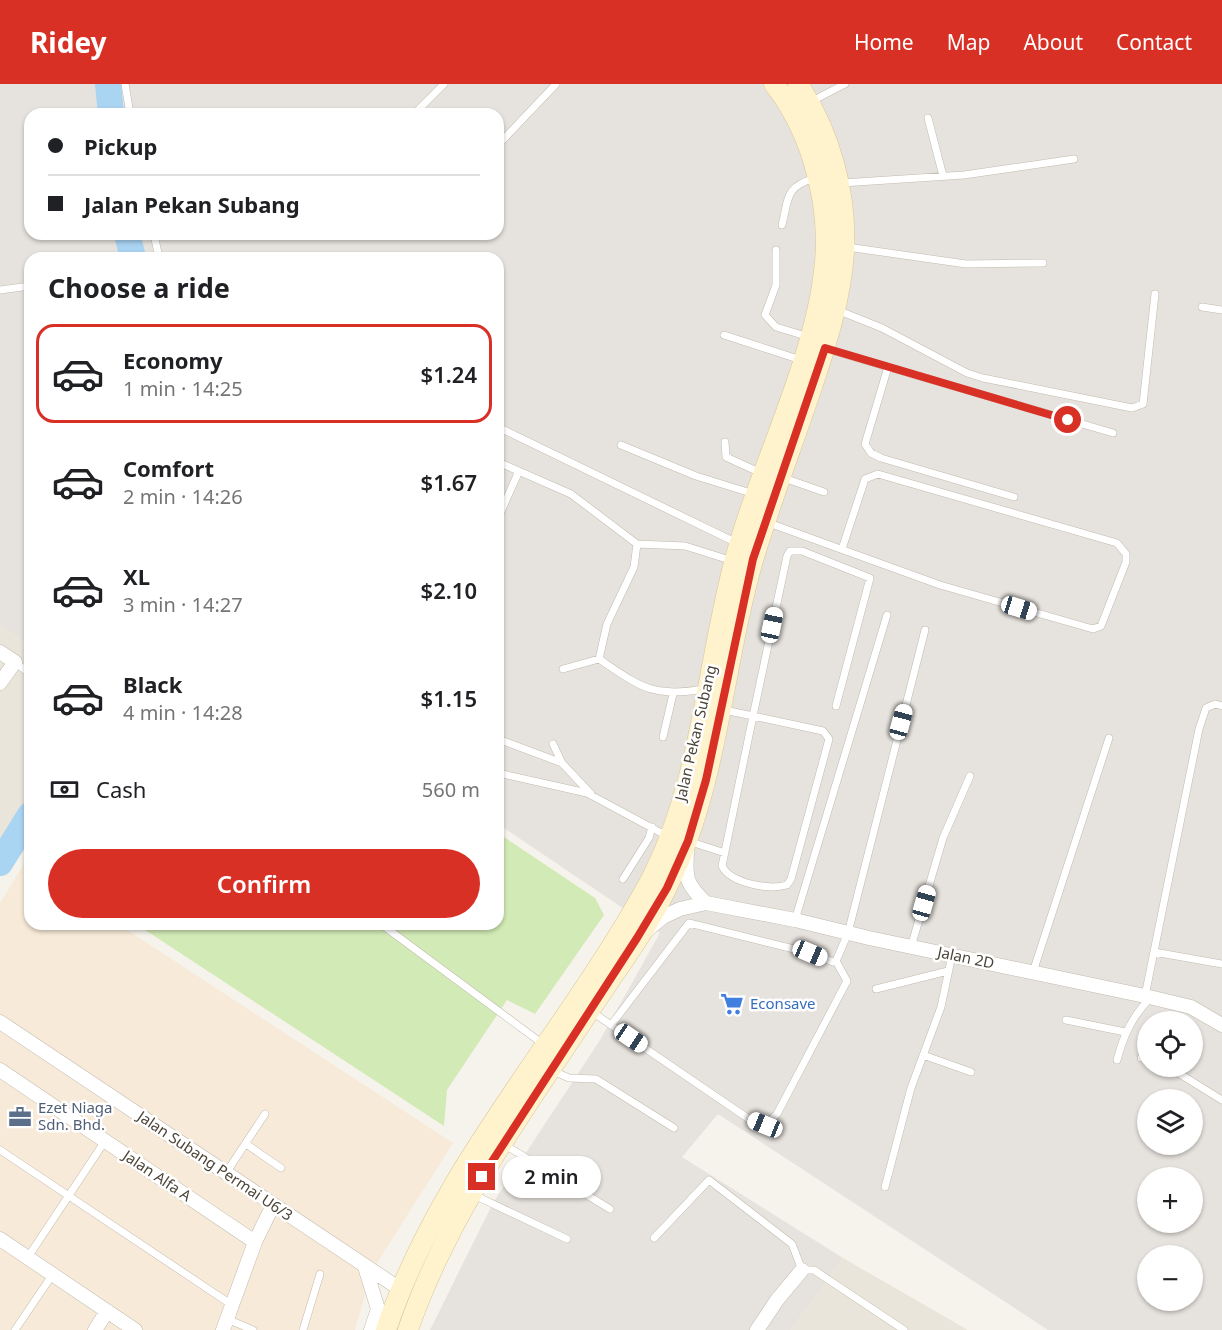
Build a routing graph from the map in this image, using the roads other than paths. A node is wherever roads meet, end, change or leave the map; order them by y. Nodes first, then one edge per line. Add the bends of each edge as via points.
1 (125, 84) edge
2 (444, 84) edge
3 (556, 84) edge
4 (774, 84) edge
5 (798, 84) edge
6 (845, 84) edge
7 (810, 102) junction
8 (129, 108) edge
9 (420, 108) edge
10 (928, 118) dead end
11 (504, 139) edge
12 (1074, 159) dead end
13 (943, 176) junction
14 (818, 177) junction
15 (839, 183) junction
16 (782, 225) dead end
17 (844, 247) junction
18 (776, 250) dead end
19 (1043, 262) dead end
20 (24, 287) edge
21 (0, 290) edge
22 (1155, 294) dead end
23 (1202, 307) dead end
24 (835, 309) junction
25 (1222, 310) edge
26 (724, 335) dead end
27 (817, 343) junction
28 (802, 361) junction
29 (888, 367) junction
30 (504, 430) edge
31 (1113, 433) dead end
32 (725, 442) dead end
33 (621, 445) dead end
34 (504, 465) edge
35 (519, 471) junction
36 (772, 475) junction
37 (824, 492) dead end
38 (756, 495) junction
39 (1014, 497) dead end
40 (504, 505) edge
41 (766, 522) junction
42 (637, 544) junction
43 (842, 549) junction
44 (737, 553) junction
45 (887, 615) dead end
46 (925, 630) dead end
47 (0, 652) edge
48 (599, 659) junction
49 (15, 662) junction
50 (24, 669) edge
51 (563, 669) dead end
52 (0, 683) edge
53 (707, 688) junction
54 (673, 694) junction
55 (836, 706) dead end
56 (1222, 706) edge
57 (721, 710) junction
58 (753, 716) junction
59 (663, 737) dead end
60 (1109, 738) dead end
61 (504, 741) edge
62 (553, 744) dead end
63 (562, 763) junction
64 (504, 774) edge
65 (970, 776) dead end
66 (592, 796) junction
67 (652, 828) junction
68 (679, 839) junction
69 (725, 853) junction
70 (623, 879) dead end
71 (706, 903) junction
72 (795, 920) junction
73 (389, 930) edge
74 (848, 933) junction
75 (637, 938) junction
76 (911, 947) junction
77 (1154, 952) junction
78 (951, 956) junction
79 (837, 961) junction
80 (1222, 964) edge
81 (948, 971) junction
82 (1033, 972) junction
83 (876, 988) dead end
84 (1148, 996) junction
85 (590, 1010) junction
86 (1066, 1020) dead end
87 (0, 1022) edge
88 (611, 1025) junction
89 (1222, 1025) edge
90 (1125, 1032) junction
91 (545, 1045) junction
92 (923, 1055) junction
93 (1117, 1060) dead end
94 (551, 1069) junction
95 (0, 1070) edge
96 (971, 1072) dead end
97 (1185, 1077) edge
98 (1222, 1100) edge
99 (265, 1114) dead end
100 (674, 1128) dead end
101 (105, 1141) junction
102 (503, 1143) junction
103 (246, 1144) junction
104 (0, 1150) edge
105 (280, 1168) dead end
106 (226, 1173) junction
107 (885, 1186) dead end
108 (471, 1194) junction
109 (67, 1197) junction
110 (273, 1205) junction
111 (610, 1209) dead end
112 (654, 1238) dead end
113 (0, 1239) edge
114 (567, 1239) dead end
115 (255, 1242) junction
116 (28, 1257) junction
117 (364, 1266) junction
118 (802, 1270) junction
119 (53, 1274) junction
120 (320, 1274) dead end
121 (400, 1289) junction
122 (232, 1305) junction
123 (107, 1311) junction
124 (225, 1325) edge
125 (15, 1330) edge
126 (95, 1330) edge
127 (135, 1330) edge
128 (253, 1330) edge
129 (303, 1330) edge
130 (371, 1330) edge
131 (386, 1330) edge
132 (408, 1330) edge
133 (757, 1330) edge
134 (904, 1330) edge

1 - 8 lane
2 - 9 lane
3 - 11 lane
4 - 14 main road, Jalan Pekan Subang via 787,100
5 - 7 main road, Jalan Pekan Subang
6 - 7 lane
7 - 15 main road, Jalan Pekan Subang via 826,137
10 - 13 lane
12 - 13 lane
13 - 15 lane
14 - 16 lane via 797,183 789,195
14 - 27 main road, Jalan Pekan Subang via 826,244
15 - 17 main road, Jalan Pekan Subang
17 - 19 lane via 966,264
17 - 24 main road, Jalan Pekan Subang
18 - 27 lane via 776,285 765,315 776,327
20 - 21 lane
22 - 24 lane via 1143,404 1132,408 967,373 882,328
23 - 25 lane
24 - 27 main road, Jalan Pekan Subang
26 - 28 lane
27 - 28 main road, Jalan Pekan Subang
27 - 29 lane
27 - 36 main road, Jalan Pekan Subang
28 - 36 main road, Jalan Pekan Subang
29 - 31 lane
29 - 39 lane via 865,444 867,449 881,458
30 - 44 lane
32 - 36 lane via 726,457
33 - 38 lane via 696,476
34 - 35 lane
35 - 40 lane
35 - 42 lane via 571,494
36 - 37 lane
36 - 38 main road, Jalan Pekan Subang
36 - 41 main road, Jalan Pekan Subang
38 - 44 main road, Jalan Pekan Subang
41 - 43 lane
41 - 57 main road, Jalan Pekan Subang via 753,559
42 - 44 lane
42 - 48 lane via 634,567 607,624
43 - 43 lane via 940,585 1093,629 1101,626 1126,562 1126,554 1117,543 878,474 865,479
44 - 53 main road, Jalan Pekan Subang
45 - 72 lane
46 - 74 lane
47 - 49 street
48 - 51 lane
48 - 54 lane via 645,688
49 - 50 lane
49 - 52 street
53 - 54 lane
53 - 68 main road, Jalan Pekan Subang
54 - 59 lane
55 - 58 lane via 871,581 865,574 802,551 790,551
56 - 77 lane via 1206,708 1202,717
57 - 58 lane
57 - 68 main road, Jalan Pekan Subang via 706,780
58 - 69 lane
58 - 69 lane via 824,731 829,739 787,885 776,888 732,877 722,866
60 - 82 lane
61 - 63 lane
62 - 63 lane
63 - 66 lane
64 - 66 lane
65 - 76 lane via 943,838
66 - 67 lane
67 - 68 lane
67 - 70 lane
68 - 69 lane
68 - 71 street via 690,889
68 - 75 main road, Jalan Pekan Subang via 667,888
68 - 91 main road, Jalan Pekan Subang
71 - 72 street, Jalan 2D
71 - 75 street, Jalan 2D via 663,917
72 - 74 street, Jalan 2D
73 - 91 lane
74 - 76 street, Jalan 2D
74 - 79 lane
75 - 85 main road, Jalan Pekan Subang
76 - 78 street, Jalan 2D
77 - 80 lane
77 - 84 lane
78 - 81 lane
78 - 82 street, Jalan 2D
79 - 88 lane via 689,922
79 - 88 lane via 847,981 777,1114 765,1125 749,1119
81 - 83 lane
81 - 92 lane via 941,1007
82 - 84 street, Jalan 2D
84 - 89 street, Jalan 2D via 1191,1007
84 - 90 lane
85 - 88 lane
85 - 94 main road, Jalan Pekan Subang
86 - 90 lane
87 - 106 street, Jalan Subang Permai U6/3
90 - 93 lane
91 - 121 main road, Jalan Pekan Subang via 464,1167
92 - 96 lane
92 - 107 lane
94 - 100 lane via 569,1078 596,1079
94 - 102 main road, Jalan Pekan Subang
95 - 101 street, Jalan Alfa A
97 - 98 lane
99 - 103 lane
101 - 109 lane
101 - 115 street, Jalan Alfa A
102 - 108 main road, Jalan Pekan Subang
102 - 111 lane
103 - 105 lane
103 - 106 lane
104 - 109 lane
106 - 110 street, Jalan Subang Permai U6/3
108 - 114 lane
108 - 132 main road, Jalan Pekan Subang via 418,1300
109 - 116 lane
109 - 122 lane
110 - 115 street
110 - 117 street, Jalan Subang Permai U6/3
112 - 118 lane via 709,1180 792,1244
113 - 116 street
115 - 122 street
116 - 119 street
117 - 121 street, Jalan Subang Permai U6/3
117 - 130 street via 378,1309
118 - 133 street
118 - 134 lane via 814,1270
119 - 123 street
119 - 125 lane
120 - 129 lane
121 - 131 main road, Jalan Pekan Subang
122 - 124 street
123 - 126 street
123 - 127 street
124 - 128 lane

